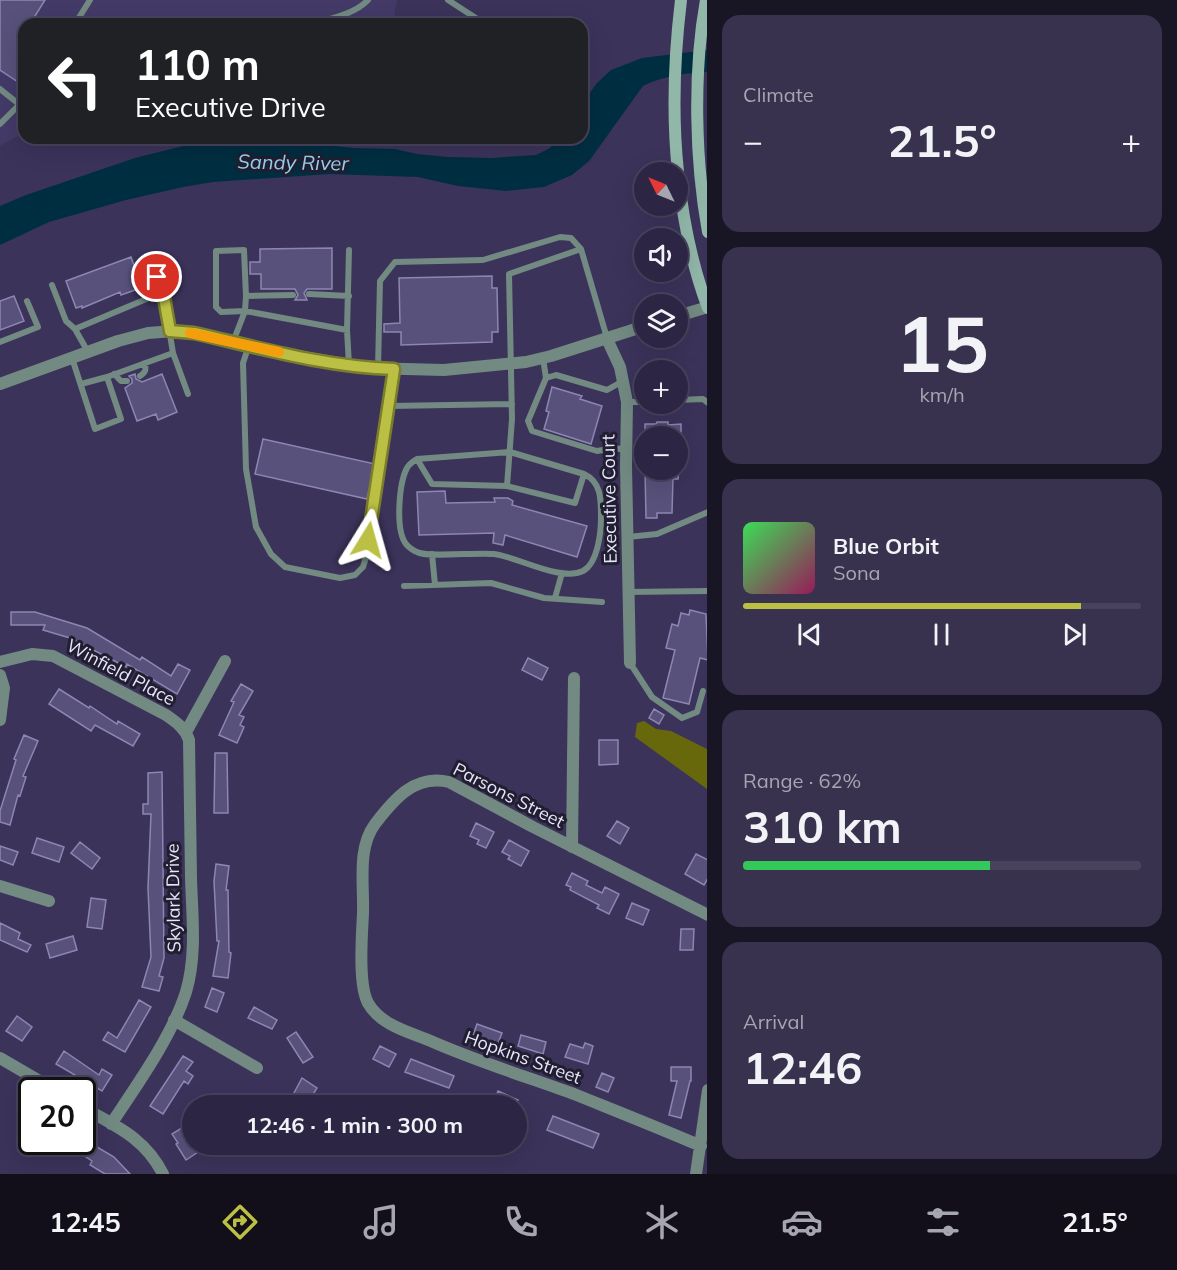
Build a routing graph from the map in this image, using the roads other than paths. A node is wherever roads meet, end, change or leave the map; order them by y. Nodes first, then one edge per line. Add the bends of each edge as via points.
1 (90, 0) edge
2 (368, 0) edge
3 (448, 0) edge
4 (705, 3) edge
5 (681, 5) edge
6 (79, 18) edge
7 (330, 18) edge
8 (474, 18) edge
9 (0, 89) edge
10 (18, 100) edge
11 (18, 106) edge
12 (0, 124) edge
13 (677, 162) edge
14 (683, 216) edge
15 (707, 226) edge
16 (581, 249) junction
17 (349, 250) dead end
18 (152, 262) dead end
19 (52, 285) dead end
20 (163, 292) junction
21 (309, 294) dead end
22 (293, 295) dead end
23 (246, 296) junction
24 (349, 296) junction
25 (27, 301) dead end
26 (707, 307) edge
27 (245, 310) junction
28 (688, 313) edge
29 (75, 329) junction
30 (347, 330) junction
31 (634, 330) edge
32 (170, 331) junction
33 (607, 339) junction
34 (0, 342) edge
35 (233, 342) junction
36 (249, 345) junction
37 (88, 352) junction
38 (173, 353) junction
39 (72, 358) junction
40 (543, 358) junction
41 (145, 363) junction
42 (509, 365) junction
43 (349, 366) junction
44 (378, 368) junction
45 (394, 369) junction
46 (110, 376) junction
47 (140, 376) dead end
48 (546, 378) junction
49 (127, 381) dead end
50 (624, 381) junction
51 (0, 384) edge
52 (81, 384) junction
53 (188, 394) dead end
54 (688, 400) edge
55 (627, 402) junction
56 (634, 402) edge
57 (707, 402) edge
58 (512, 404) junction
59 (389, 406) junction
60 (512, 419) junction
61 (528, 421) junction
62 (626, 450) junction
63 (510, 452) junction
64 (417, 459) junction
65 (584, 474) junction
66 (507, 486) junction
67 (707, 512) edge
68 (628, 537) junction
69 (432, 554) junction
70 (562, 573) junction
71 (435, 585) junction
72 (404, 586) dead end
73 (707, 591) edge
74 (627, 592) junction
75 (555, 598) junction
76 (602, 602) dead end
77 (225, 661) dead end
78 (0, 662) edge
79 (630, 663) joint
80 (0, 675) edge
81 (574, 678) dead end
82 (703, 691) dead end
83 (0, 720) edge
84 (186, 732) junction
85 (572, 847) junction
86 (0, 886) edge
87 (49, 901) dead end
88 (707, 914) edge
89 (363, 973) joint
90 (174, 1020) junction
91 (0, 1058) edge
92 (257, 1068) dead end
93 (33, 1077) edge
94 (707, 1098) edge
95 (96, 1115) edge
96 (111, 1124) junction
97 (701, 1146) junction
98 (163, 1174) edge
99 (696, 1174) edge

1 - 6 lane
2 - 7 lane via 363,6
3 - 8 lane
4 - 15 main road via 698,68 699,145
5 - 13 main road via 675,46
9 - 10 lane
11 - 12 lane
14 - 26 main road via 694,272
16 - 33 lane
16 - 42 lane via 508,274
16 - 44 lane via 571,238 560,237 483,260 395,262 380,281
17 - 24 lane
18 - 20 lane
19 - 29 lane via 66,321
20 - 29 lane
20 - 32 lane
21 - 24 lane
22 - 23 lane
23 - 27 lane
23 - 27 lane via 244,250 216,251 216,307 221,312
24 - 30 lane
25 - 34 lane via 38,327
26 - 28 street
27 - 30 lane
27 - 35 lane
29 - 37 lane
30 - 43 lane
31 - 33 street
32 - 35 street
32 - 37 street via 138,336
32 - 38 lane
33 - 40 street
33 - 50 street, Executive Court
35 - 36 street
36 - 43 street
36 - 59 lane via 243,363 246,469 256,527 271,554 285,567 340,578 355,575 363,567
37 - 39 street
38 - 41 lane
38 - 53 lane
39 - 51 street
39 - 52 lane
40 - 42 street
40 - 48 lane
41 - 46 lane
41 - 47 lane via 145,373
42 - 45 street
42 - 58 lane
43 - 44 street
44 - 45 street
45 - 59 lane
46 - 49 lane
46 - 52 lane
46 - 52 lane via 122,419 95,429
48 - 50 lane via 556,375 607,390
48 - 61 lane
50 - 55 street, Executive Court
54 - 57 lane
55 - 56 lane
55 - 62 street, Executive Court
58 - 59 lane
58 - 60 lane
60 - 61 lane
60 - 63 lane
61 - 62 lane via 532,431 597,451
62 - 68 street, Executive Court
63 - 64 lane
63 - 65 lane
63 - 66 lane
64 - 66 lane via 432,484
64 - 69 lane via 408,467 400,490 400,530 406,544 419,554
65 - 66 lane via 575,503
65 - 70 lane via 599,486 601,530 597,551 586,570
67 - 68 lane via 657,534
68 - 74 street, Executive Court
69 - 70 lane via 495,554
69 - 71 lane
70 - 75 lane
71 - 72 lane
71 - 75 lane via 491,583
73 - 74 lane
74 - 79 street, Executive Court
75 - 76 lane
77 - 84 street
78 - 84 street, Winfield Place via 32,654 53,656 156,709
79 - 82 lane via 652,697 682,718 697,712
80 - 83 street via 4,688
81 - 85 street
84 - 90 street, Skylark Drive via 190,765 192,954 185,993
85 - 88 street, Parsons Street
85 - 89 street, Parsons Street via 449,782 429,780 411,787 382,815 367,843 363,872
86 - 87 street
89 - 97 street, Hopkins Street via 368,1003 393,1026
90 - 92 street
90 - 96 street, Skylark Drive
91 - 93 street
94 - 97 street
95 - 96 street
96 - 98 street via 138,1140
97 - 99 street

